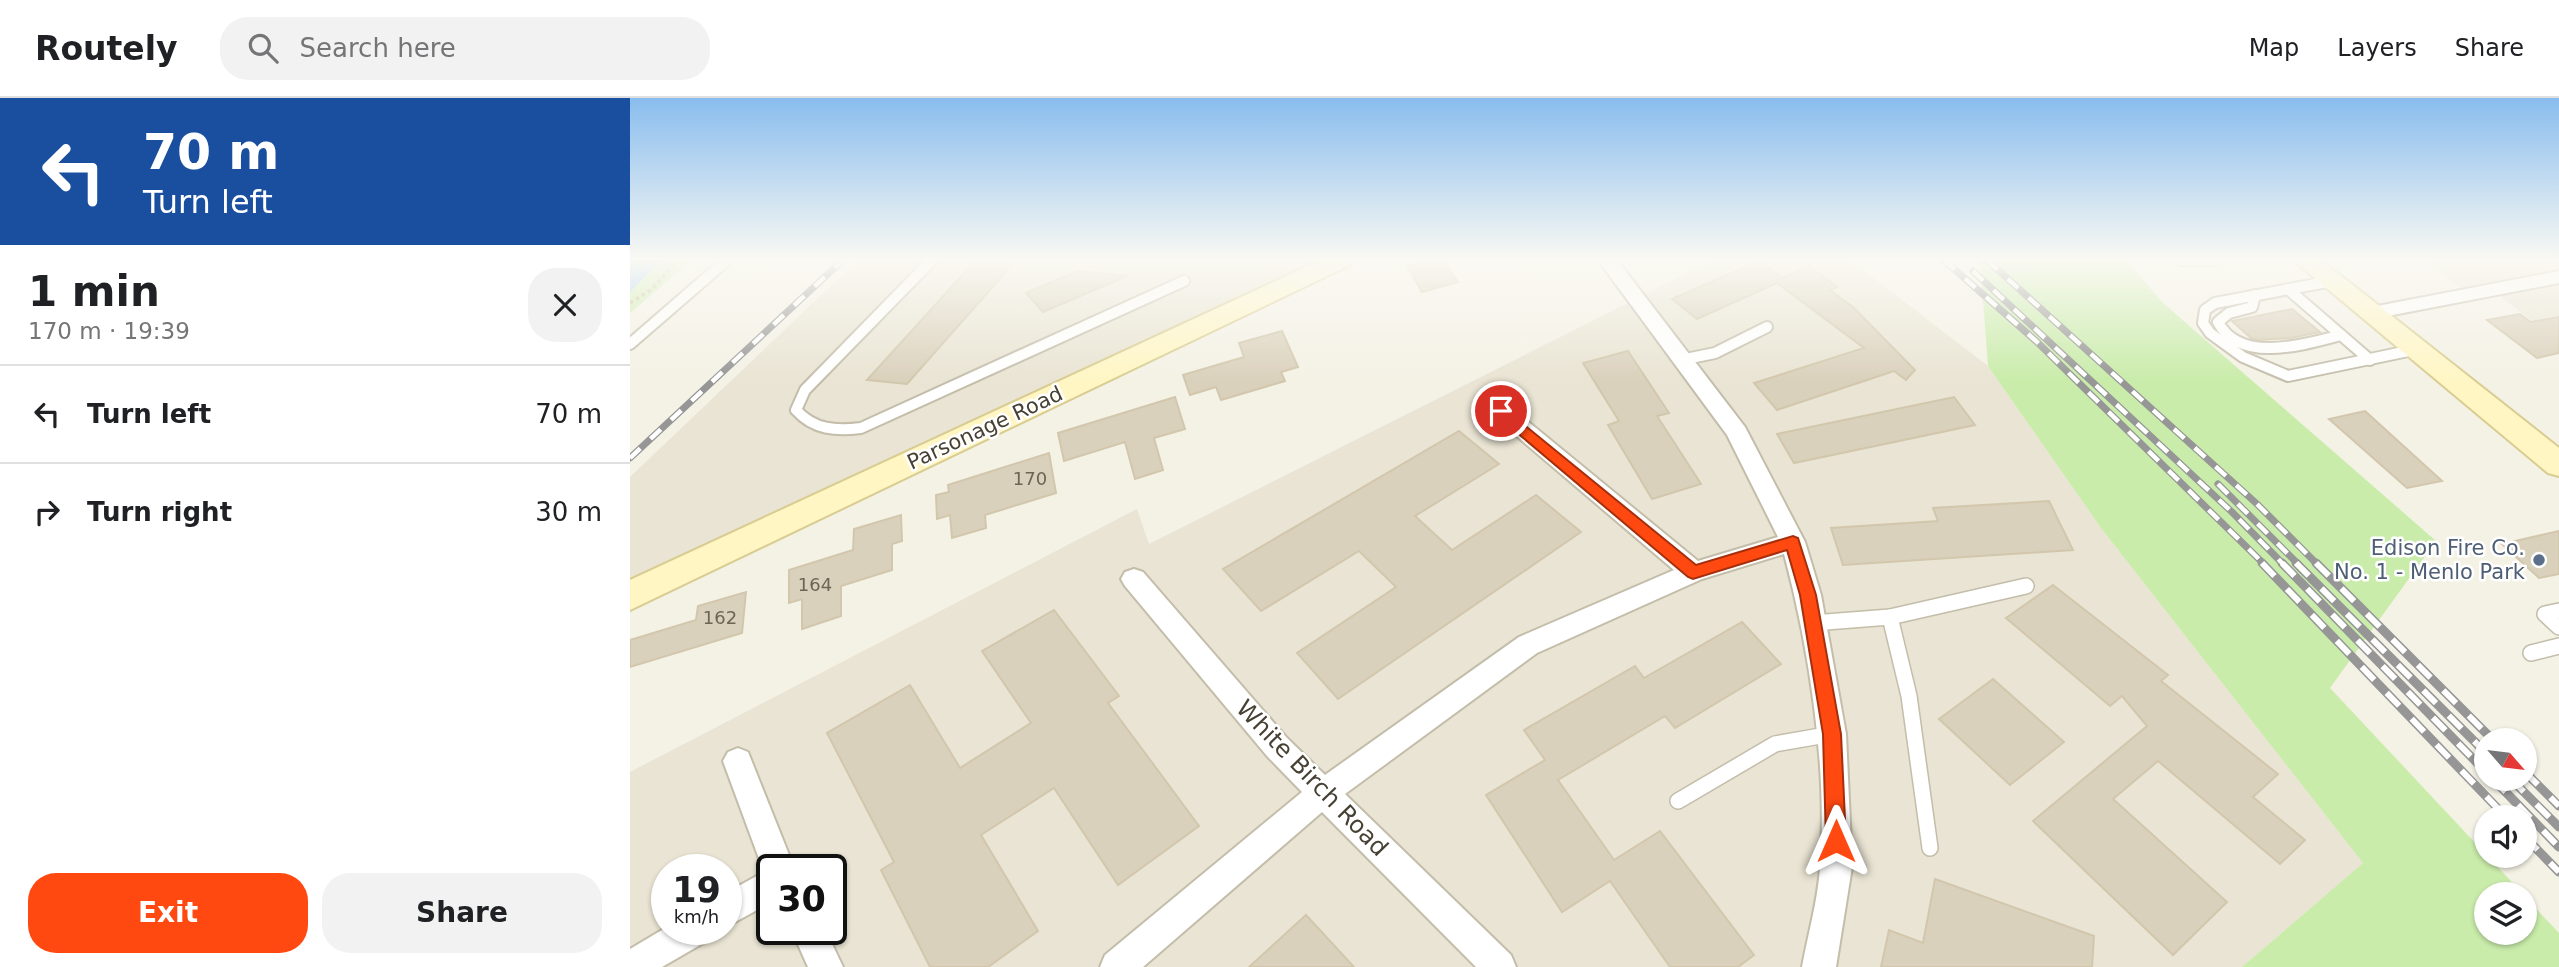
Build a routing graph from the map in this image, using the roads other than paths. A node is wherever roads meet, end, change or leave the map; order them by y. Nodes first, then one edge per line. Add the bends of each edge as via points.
1 (680, 301) edge
2 (892, 301) edge
3 (1141, 301) edge
4 (1255, 301) edge
5 (1637, 301) edge
6 (2227, 301) edge
7 (2254, 301) edge
8 (2301, 301) edge
9 (2356, 301) edge
10 (2437, 301) edge
11 (2372, 313) junction
12 (1767, 327) dead end
13 (2341, 335) junction
14 (630, 344) edge
15 (2418, 349) junction
16 (1681, 360) junction
17 (2371, 360) junction
18 (1501, 411) dead end
19 (2559, 465) edge
20 (1793, 542) junction
21 (1693, 572) junction
22 (1134, 579) dead end
23 (2026, 586) dead end
24 (630, 596) edge
25 (2559, 611) edge
26 (1890, 617) junction
27 (1812, 623) junction
28 (2559, 627) edge
29 (2559, 646) edge
30 (2531, 653) dead end
31 (1832, 734) junction
32 (738, 761) dead end
33 (1322, 794) junction
34 (1678, 802) dead end
35 (1930, 848) dead end
36 (773, 854) edge
37 (668, 945) edge
38 (815, 945) edge
39 (631, 967) edge
40 (826, 967) edge
41 (1117, 967) edge
42 (1499, 967) edge
43 (1819, 967) edge

1 - 14 lane
2 - 3 lane via 805,390 796,410 804,420 832,430 861,428
4 - 24 street, Parsonage Road
5 - 16 street
6 - 17 lane via 2215,303 2202,317 2210,332 2243,357 2293,377
7 - 13 lane via 2252,307 2223,316 2220,327 2236,339 2265,349
8 - 13 lane
9 - 11 main road
10 - 11 street
11 - 15 main road
12 - 16 lane via 1715,353
13 - 17 lane
15 - 17 lane
15 - 19 main road
16 - 20 street via 1737,432
18 - 21 street
20 - 21 street
20 - 27 street
21 - 33 street via 1528,645
22 - 33 street, White Birch Road
23 - 26 lane
25 - 28 lane via 2545,614
26 - 27 lane
26 - 35 lane via 1909,696
27 - 31 street
29 - 30 lane
31 - 34 lane via 1775,744
31 - 43 street via 1836,867
32 - 36 street
33 - 41 street
33 - 42 street, White Birch Road
37 - 39 street
38 - 40 street

